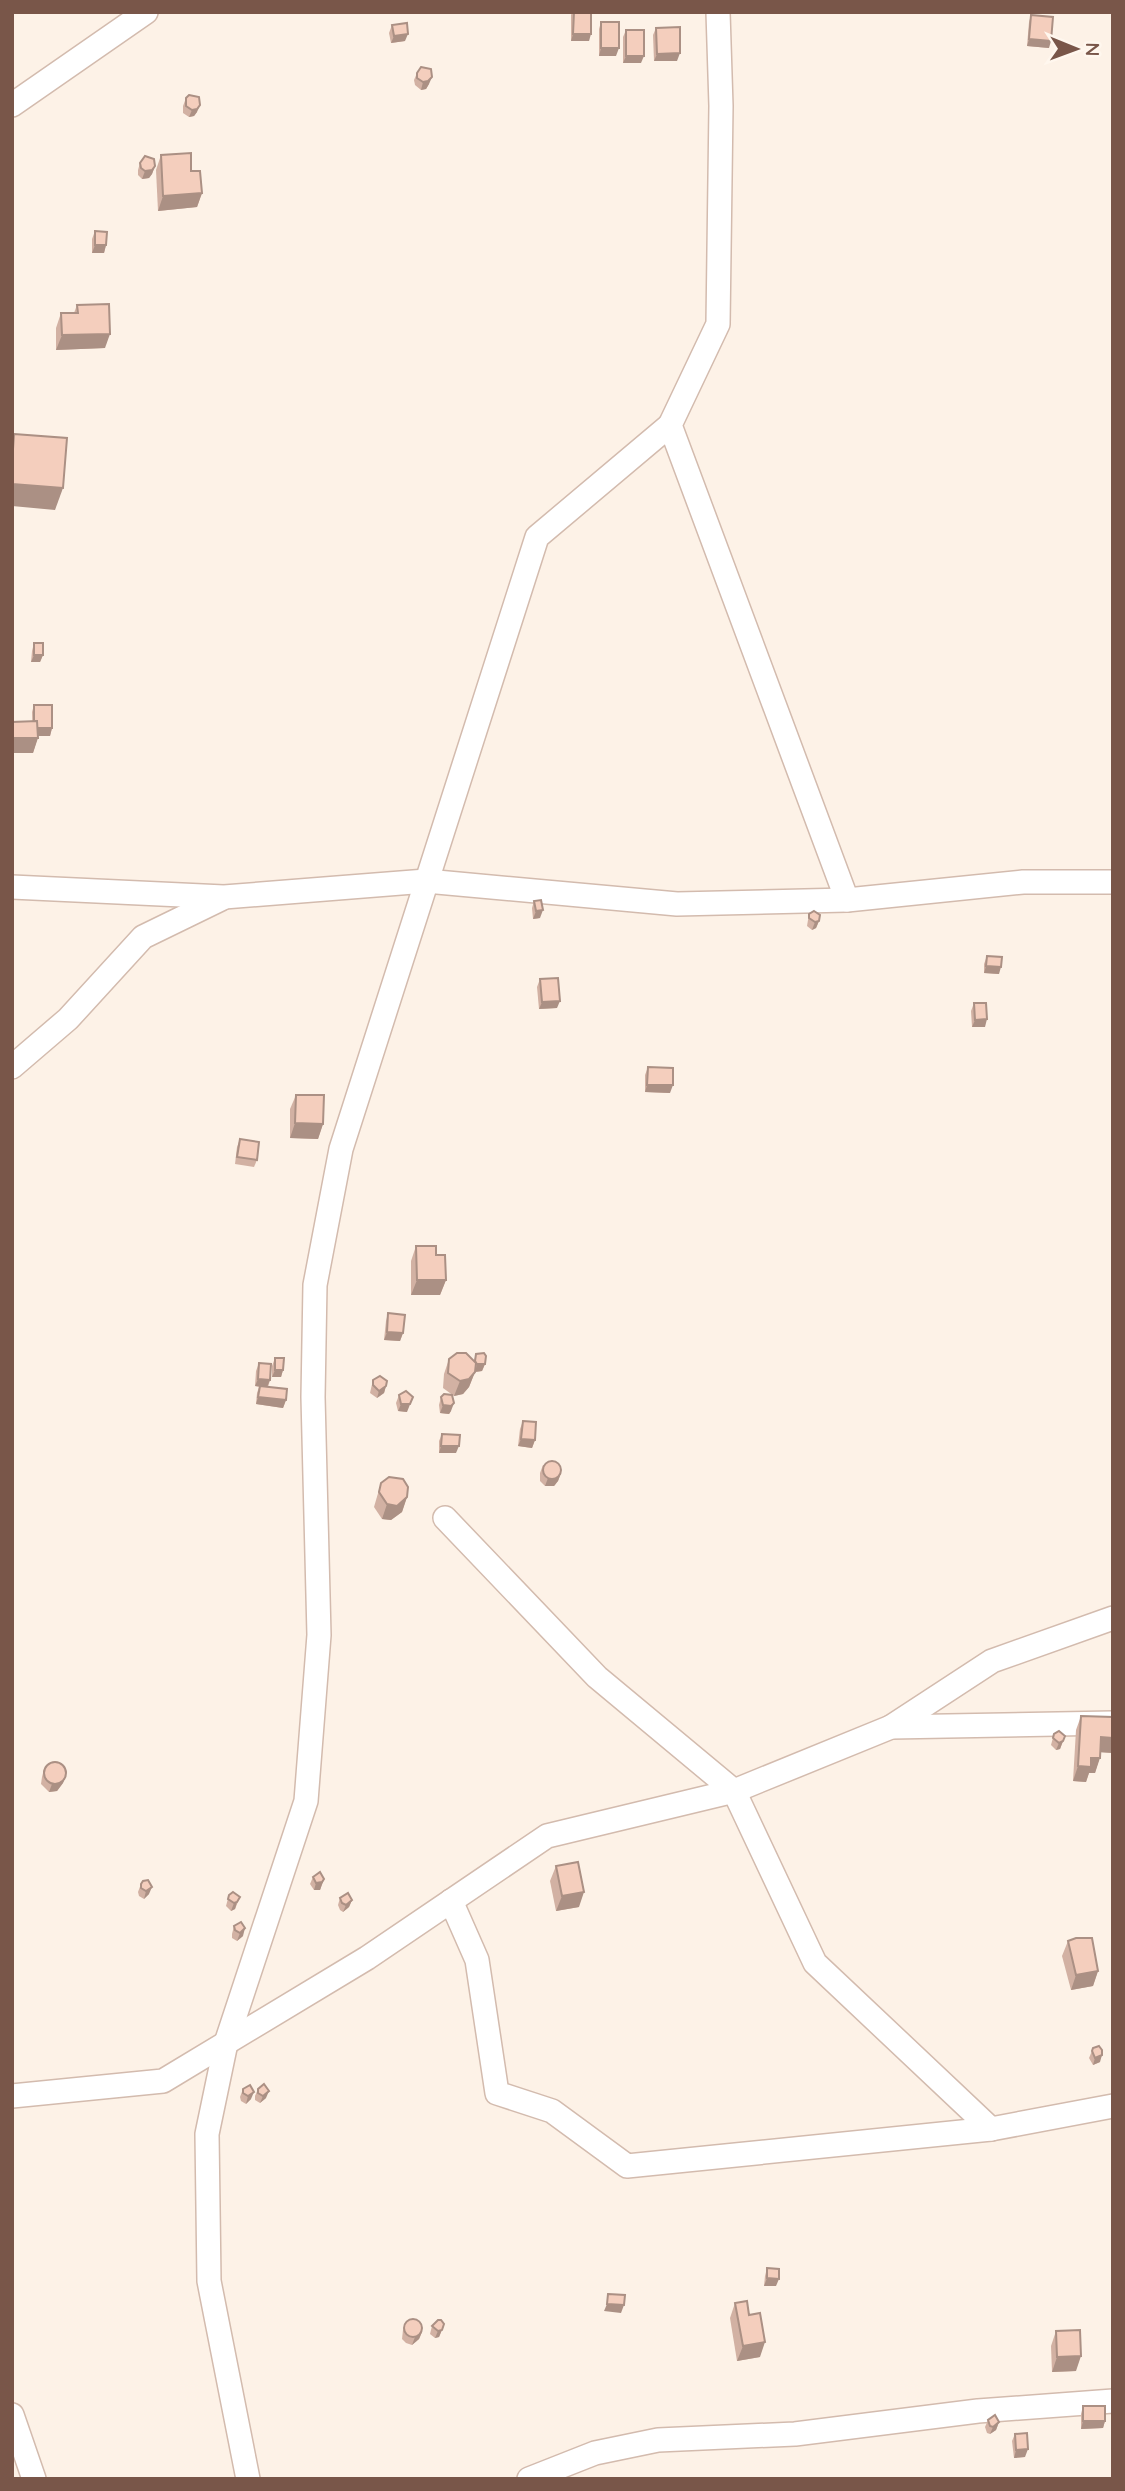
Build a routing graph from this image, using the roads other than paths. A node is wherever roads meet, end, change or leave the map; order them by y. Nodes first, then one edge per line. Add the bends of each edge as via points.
1 (146, 12) edge
2 (718, 12) edge
3 (12, 105) edge
4 (670, 425) junction
5 (426, 881) junction
6 (1113, 882) edge
7 (12, 887) edge
8 (223, 897) junction
9 (847, 900) junction
10 (12, 1067) edge
11 (445, 1518) dead end
12 (1113, 1618) edge
13 (1113, 1723) edge
14 (891, 1727) junction
15 (734, 1791) junction
16 (451, 1901) junction
17 (226, 2043) junction
18 (12, 2096) edge
19 (1113, 2106) edge
20 (991, 2129) junction
21 (1113, 2401) edge
22 (12, 2416) edge
23 (34, 2479) edge
24 (248, 2479) edge
25 (529, 2479) edge

1 - 3 street
2 - 4 street via 719,324
4 - 5 street via 537,537
4 - 9 street
5 - 8 street
5 - 9 street via 677,904
5 - 17 street via 341,1149 315,1285 319,1635 306,1801
6 - 9 street via 1023,882
7 - 8 street
8 - 10 street via 143,937 68,1019
11 - 15 street via 597,1677
12 - 14 street via 992,1661
13 - 14 street
14 - 15 street
15 - 16 street via 547,1836
15 - 20 street via 815,1963
16 - 17 street
16 - 20 street via 477,1960 497,2093 552,2111 627,2166
17 - 18 street via 163,2081
17 - 24 street via 207,2134 209,2281
19 - 20 street
21 - 25 street via 978,2411 795,2434 658,2440 595,2453
22 - 23 street

